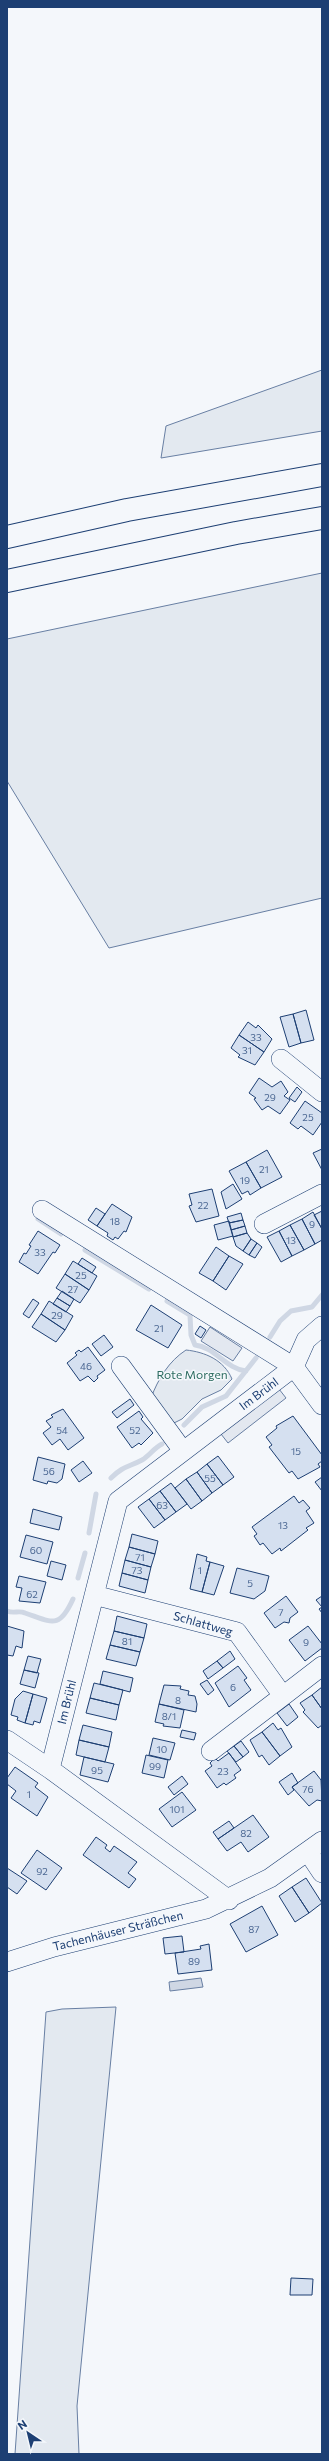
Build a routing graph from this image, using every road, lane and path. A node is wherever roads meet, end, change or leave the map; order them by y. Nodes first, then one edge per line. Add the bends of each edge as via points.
1 (322, 475) edge
2 (322, 518) edge
3 (7, 537) edge
4 (7, 581) edge
5 (281, 1059) dead end
6 (322, 1092) edge
7 (322, 1194) edge
8 (42, 1210) dead end
9 (264, 1224) dead end
10 (322, 1326) edge
11 (121, 1366) dead end
12 (294, 1367) junction
13 (322, 1405) edge
14 (183, 1451) junction
15 (94, 1595) junction
16 (322, 1666) edge
17 (283, 1696) junction
18 (7, 1740) edge
19 (211, 1751) dead end
20 (50, 1769) junction
21 (315, 1847) edge
22 (322, 1873) edge
23 (228, 1900) junction
24 (7, 1962) edge

1 - 3 highway via 127,510
2 - 4 highway via 236,533
5 - 6 street
7 - 9 street
8 - 12 street
10 - 12 street, Im Brühl via 306,1340
11 - 14 street
12 - 13 street
12 - 14 street, Im Brühl
14 - 15 street, Im Brühl via 118,1502
15 - 17 street, Schlattweg via 237,1632
15 - 20 street, Im Brühl
16 - 17 street
17 - 19 street
18 - 20 street
20 - 23 street via 126,1822
21 - 22 street
21 - 23 street, Tachenhäuser Sträßchen via 270,1878
23 - 24 street, Tachenhäuser Sträßchen via 206,1909 54,1947

